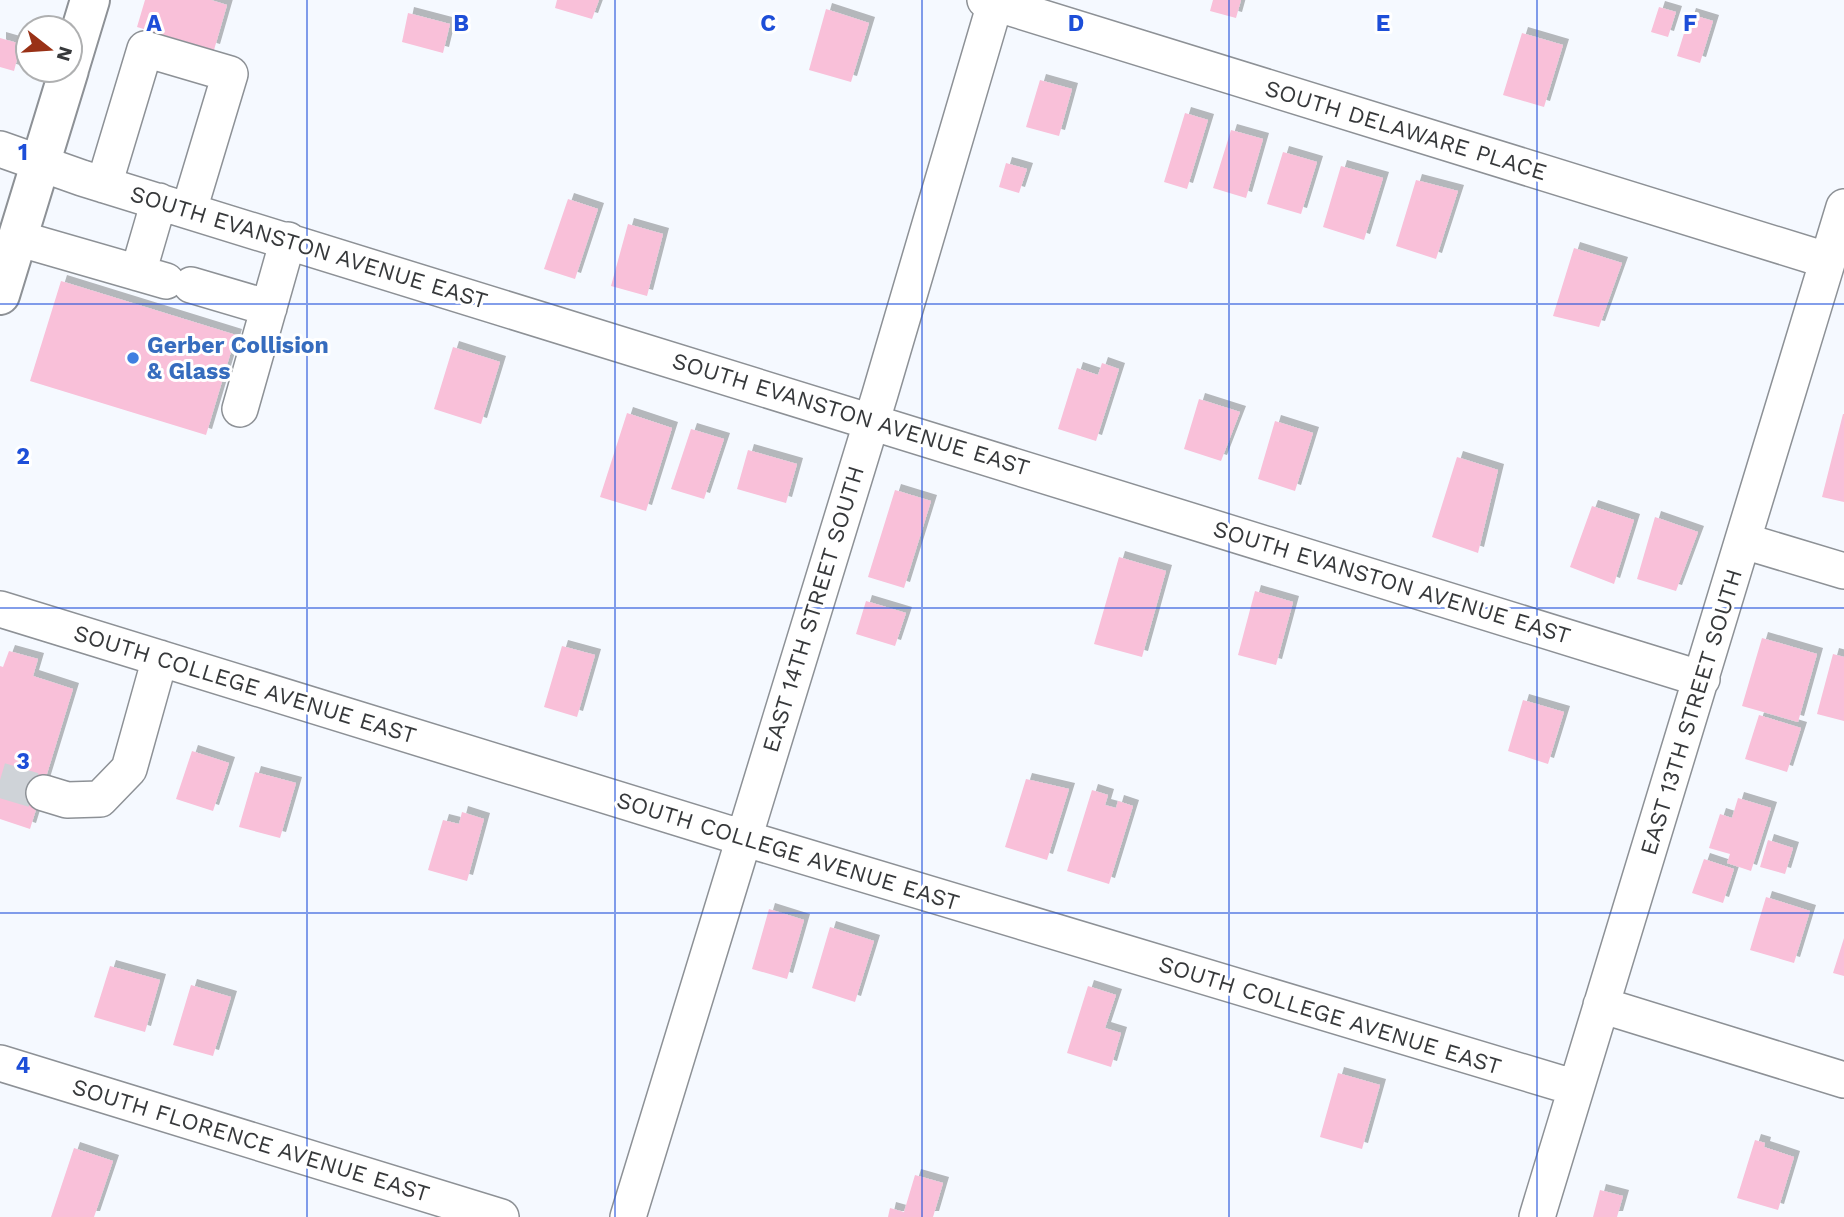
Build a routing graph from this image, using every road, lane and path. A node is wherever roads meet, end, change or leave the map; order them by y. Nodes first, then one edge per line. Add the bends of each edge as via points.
1 (90, 0) edge
2 (992, 1) edge
3 (84, 19) edge
4 (64, 84) edge
5 (0, 149) edge
6 (40, 163) junction
7 (104, 185) junction
8 (174, 206) junction
9 (1844, 207) edge
10 (18, 238) junction
11 (288, 240) junction
12 (1826, 260) junction
13 (165, 280) junction
14 (0, 295) edge
15 (269, 308) junction
16 (240, 409) dead end
17 (870, 420) junction
18 (1744, 541) junction
19 (1844, 571) edge
20 (0, 609) edge
21 (160, 658) junction
22 (1702, 678) junction
23 (44, 793) tunnel mouth
24 (744, 838) junction
25 (1601, 1005) junction
26 (0, 1063) edge
27 (1844, 1080) edge
28 (1576, 1088) junction
29 (501, 1217) edge
30 (628, 1217) edge
31 (1537, 1217) edge

1 - 3 main road
2 - 12 street, SOUTH DELAWARE PLACE
2 - 17 street, EAST 14TH STREET SOUTH
4 - 6 main road
5 - 6 street, SOUTH EVANSTON AVENUE EAST
6 - 7 street, SOUTH EVANSTON AVENUE EAST
6 - 10 main road
7 - 8 street, SOUTH EVANSTON AVENUE EAST
7 - 8 street via 145,49 230,74
8 - 11 street, SOUTH EVANSTON AVENUE EAST
8 - 13 street
9 - 12 street, EAST 13TH STREET SOUTH
10 - 13 street
10 - 14 main road
11 - 15 street
11 - 17 street, SOUTH EVANSTON AVENUE EAST
12 - 18 street, EAST 13TH STREET SOUTH
13 - 15 street
15 - 16 street
17 - 22 street, SOUTH EVANSTON AVENUE EAST
17 - 24 street, EAST 14TH STREET SOUTH
18 - 19 street
18 - 22 street, EAST 13TH STREET SOUTH
20 - 21 street, SOUTH COLLEGE AVENUE EAST
21 - 23 street via 129,769 122,779 100,799 67,800
21 - 24 street, SOUTH COLLEGE AVENUE EAST
22 - 25 street, EAST 13TH STREET SOUTH
24 - 28 street, SOUTH COLLEGE AVENUE EAST
24 - 30 street, EAST 14TH STREET SOUTH
25 - 27 street
25 - 28 street, EAST 13TH STREET SOUTH
26 - 29 street, SOUTH FLORENCE AVENUE EAST
28 - 31 street, EAST 13TH STREET SOUTH

